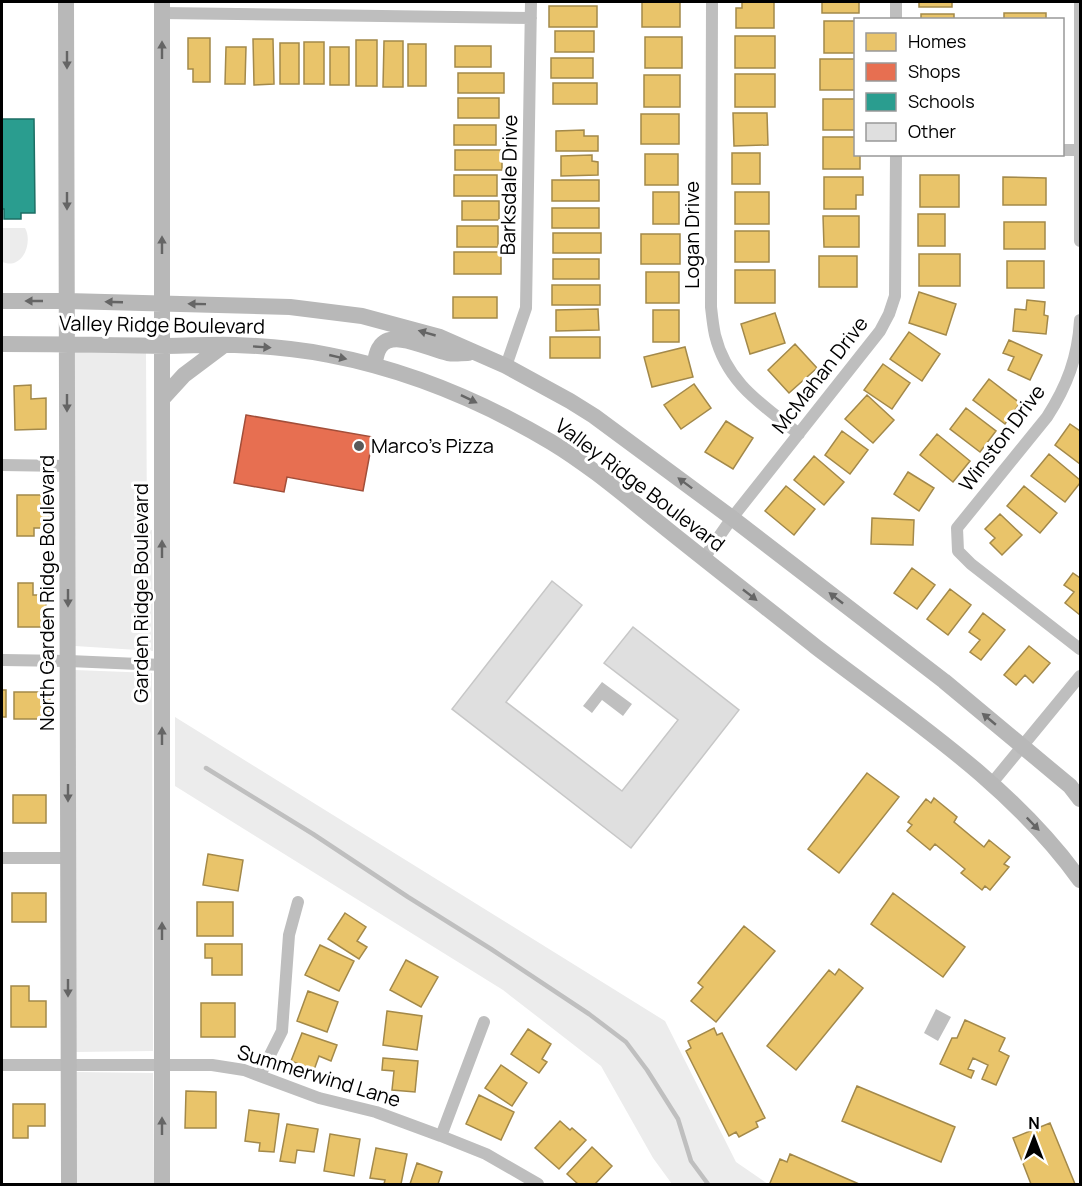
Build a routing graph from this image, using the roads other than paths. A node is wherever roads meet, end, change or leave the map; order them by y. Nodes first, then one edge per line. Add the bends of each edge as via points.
1 (66, 2) edge
2 (531, 2) edge
3 (712, 2) edge
4 (896, 2) edge
5 (1080, 2) edge
6 (162, 7) edge
7 (271, 8) edge
8 (531, 18) junction
9 (896, 18) edge
10 (1079, 150) edge
11 (897, 156) edge
12 (1080, 241) edge
13 (2, 301) edge
14 (67, 301) junction
15 (162, 303) junction
16 (1080, 320) edge
17 (2, 344) edge
18 (67, 345) junction
19 (224, 345) junction
20 (162, 346) junction
21 (474, 352) junction
22 (374, 365) junction
23 (506, 366) junction
24 (162, 399) junction
25 (800, 434) junction
26 (2, 465) edge
27 (67, 466) junction
28 (732, 518) junction
29 (704, 558) junction
30 (1080, 649) edge
31 (2, 660) edge
32 (69, 661) junction
33 (162, 665) junction
34 (1080, 676) edge
35 (1022, 746) junction
36 (992, 783) junction
37 (1080, 799) edge
38 (2, 858) edge
39 (68, 858) junction
40 (1080, 880) edge
41 (298, 902) dead end
42 (484, 1022) dead end
43 (2, 1065) edge
44 (68, 1065) junction
45 (162, 1065) junction
46 (260, 1075) junction
47 (441, 1136) junction
48 (69, 1185) edge
49 (162, 1185) edge
50 (538, 1185) edge

1 -> 14 main road, North Garden Ridge Boulevard
2 - 8 street, Barksdale Drive
3 - 25 street, Logan Drive via 711,307 715,336 734,377 749,394
4 - 9 street
5 - 10 street
6 - 7 street
15 -> 6 main road, Garden Ridge Boulevard
7 - 8 street
8 - 23 street, Barksdale Drive via 526,308
10 - 12 street
11 - 25 street, McMahan Drive via 895,296 889,314
14 -> 13 main road, Valley Ridge Boulevard
15 -> 14 main road, Valley Ridge Boulevard
14 - 18 main road, North Garden Ridge Boulevard
15 - 20 main road, Garden Ridge Boulevard
21 -> 15 main road, Valley Ridge Boulevard via 440,337 362,316 290,307
16 - 30 street, Winston Drive via 1076,354 1058,400 957,528 958,551 971,564
17 - 18 main road, Valley Ridge Boulevard
18 - 20 main road, Valley Ridge Boulevard
18 -> 27 main road, North Garden Ridge Boulevard
19 - 20 main road, Valley Ridge Boulevard
19 -> 22 main road, Valley Ridge Boulevard via 289,349
19 - 24 main road via 184,375
20 - 24 main road, Garden Ridge Boulevard
21 - 22 main road via 450,354 404,340 387,340 380,346
21 - 23 main road, Valley Ridge Boulevard
22 -> 29 main road, Valley Ridge Boulevard via 466,396 554,443
28 -> 23 main road, Valley Ridge Boulevard via 586,411
33 -> 24 main road, Garden Ridge Boulevard
25 - 28 street, McMahan Drive
26 - 27 street
27 -> 32 main road, North Garden Ridge Boulevard
28 - 29 street, McMahan Drive
35 -> 28 main road, Valley Ridge Boulevard
29 -> 36 main road, Valley Ridge Boulevard
31 - 32 street
32 - 33 street
32 -> 39 main road, North Garden Ridge Boulevard
45 -> 33 main road, Garden Ridge Boulevard
34 - 35 street
35 - 36 street
35 - 37 main road, Valley Ridge Boulevard
36 -> 40 main road, Valley Ridge Boulevard via 1068,862
38 - 39 street
39 -> 44 main road, North Garden Ridge Boulevard
41 - 46 street via 290,935 282,1031
42 - 47 street
43 - 44 street, Summerwind Lane
44 - 45 street, Summerwind Lane
44 - 48 main road, North Garden Ridge Boulevard
45 - 46 street, Summerwind Lane via 212,1065
49 -> 45 main road, Garden Ridge Boulevard
46 - 47 street, Summerwind Lane via 288,1088 376,1112
47 - 50 street, Summerwind Lane via 486,1154

